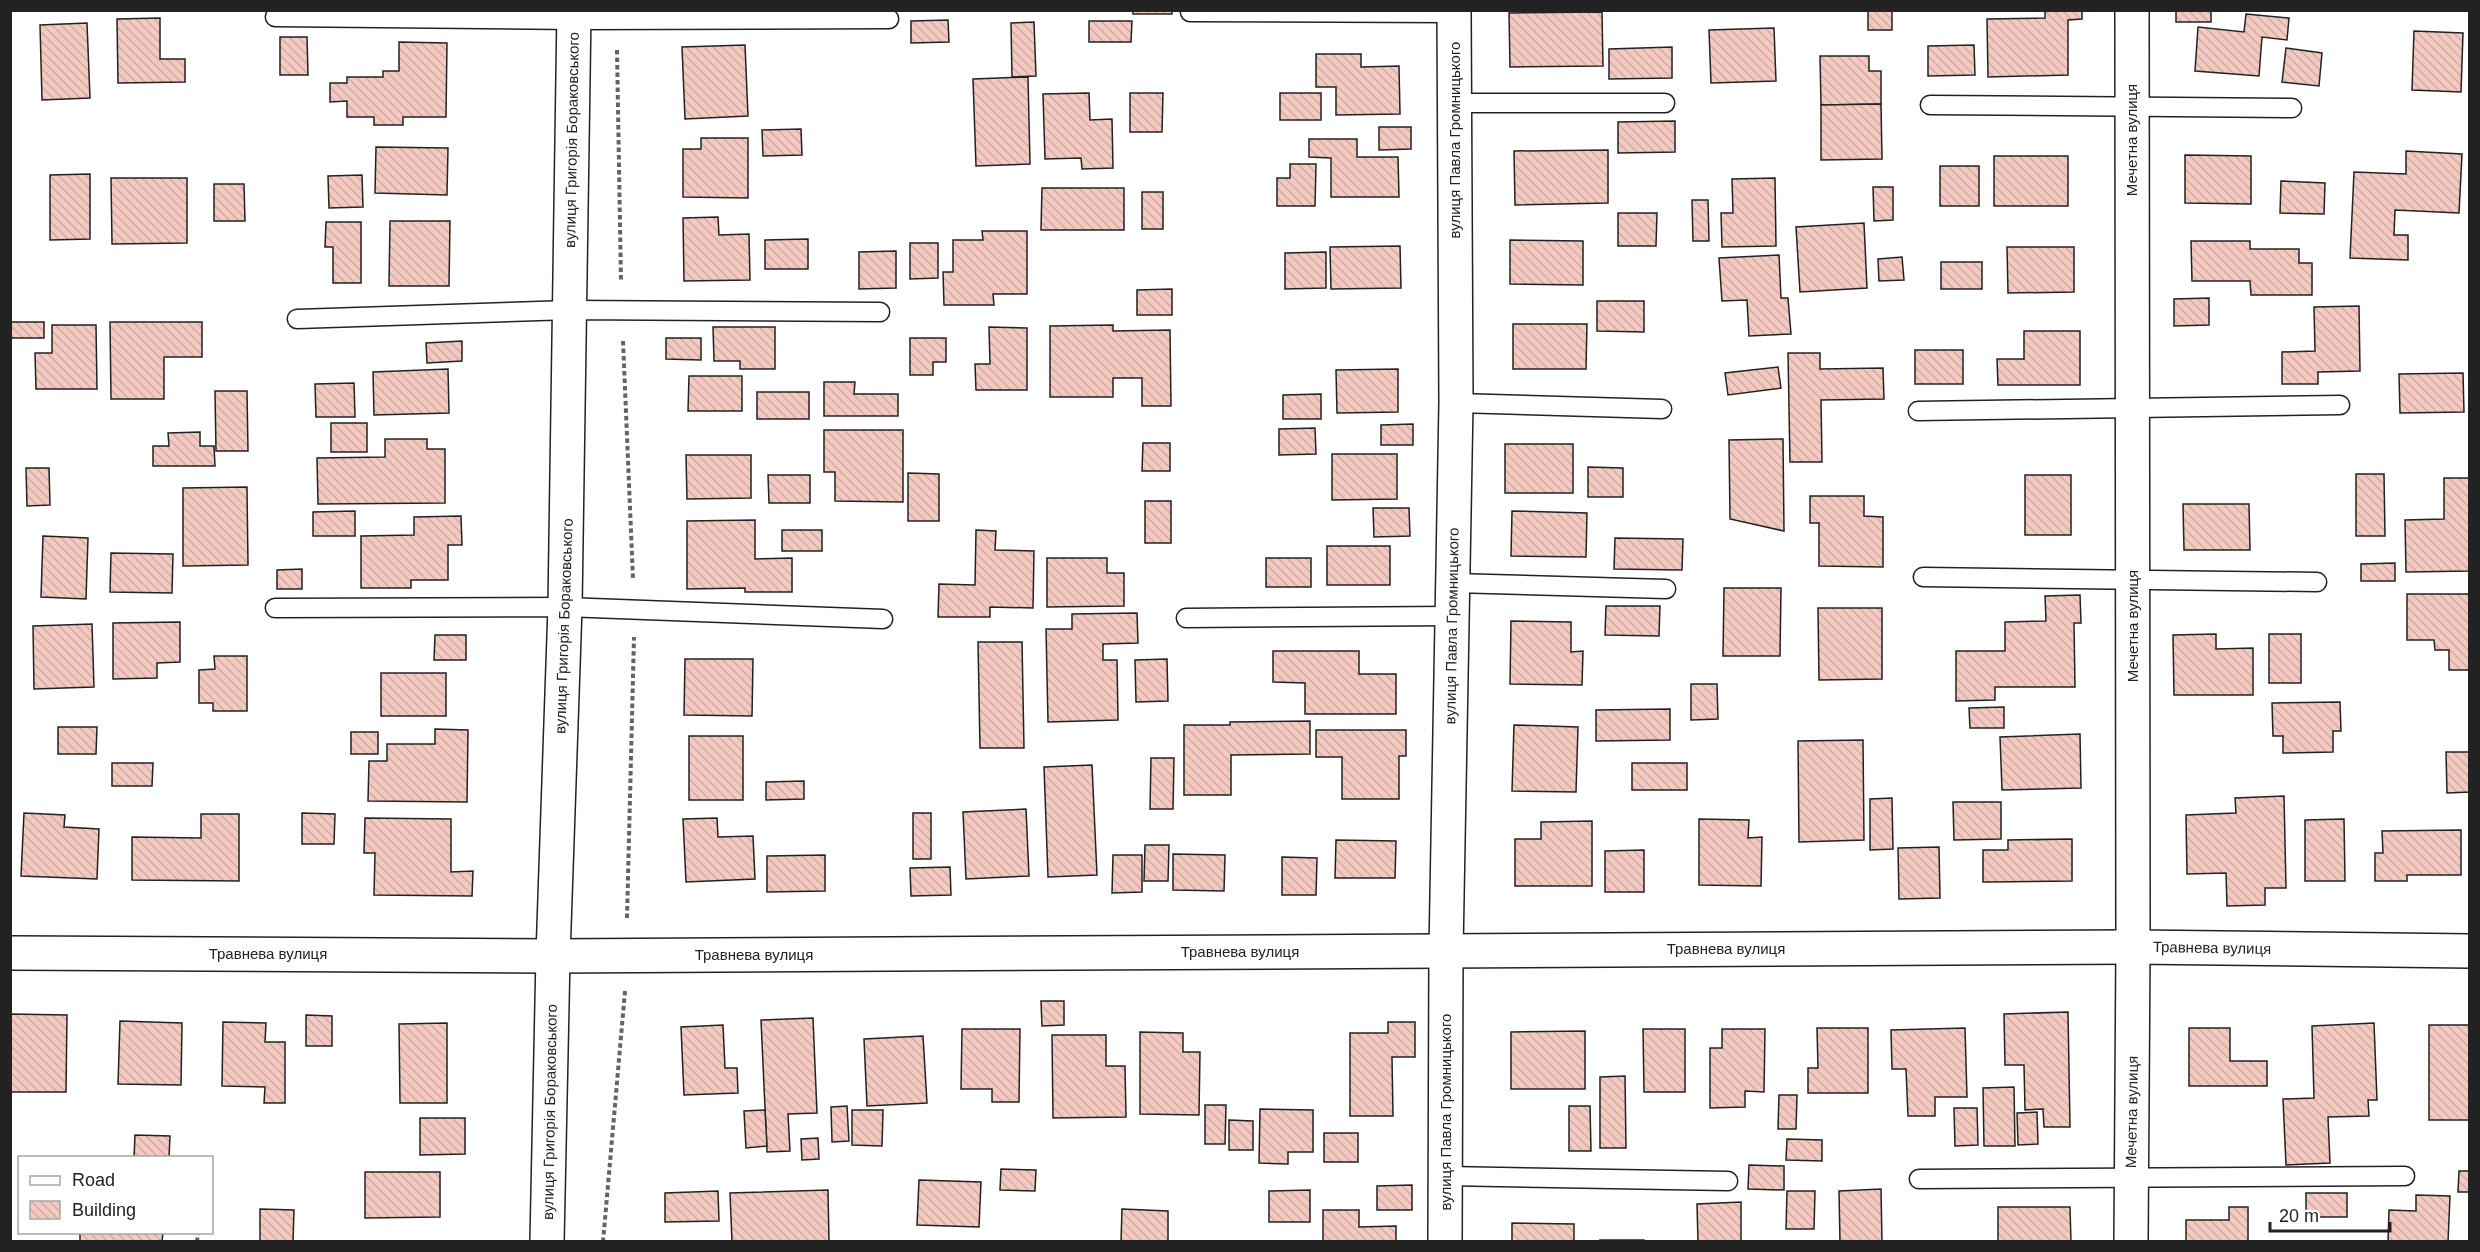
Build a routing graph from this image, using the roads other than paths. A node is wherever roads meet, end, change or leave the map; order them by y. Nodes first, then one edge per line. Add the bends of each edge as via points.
1 (2132, 10) edge
2 (1190, 12) dead end
3 (1454, 12) edge
4 (574, 15) edge
5 (275, 17) dead end
6 (889, 19) dead end
7 (1454, 103) junction
8 (1665, 103) dead end
9 (1930, 105) dead end
10 (2132, 107) junction
11 (2292, 108) dead end
12 (570, 310) junction
13 (880, 312) dead end
14 (297, 319) dead end
15 (1456, 403) junction
16 (2340, 405) dead end
17 (2133, 408) junction
18 (1662, 409) dead end
19 (1918, 411) dead end
20 (1923, 577) dead end
21 (2133, 579) junction
22 (2317, 582) dead end
23 (1453, 583) junction
24 (1666, 589) dead end
25 (565, 607) junction
26 (275, 608) dead end
27 (1452, 616) junction
28 (1186, 618) dead end
29 (883, 619) dead end
30 (2133, 947) junction
31 (1446, 951) junction
32 (2469, 951) edge
33 (10, 953) edge
34 (553, 956) junction
35 (1446, 1176) junction
36 (2405, 1176) dead end
37 (2131, 1177) junction
38 (1919, 1179) dead end
39 (1728, 1181) dead end
40 (547, 1242) edge
41 (1445, 1242) edge
42 (2131, 1242) edge

1 - 10 street, Мечетна вулиця
2 - 3 lane
3 - 7 street, вулиця Павла Громницького
4 - 5 lane
4 - 6 lane
4 - 12 street, вулиця Григорія Бораковського
7 - 8 lane
7 - 15 street, вулиця Павла Громницького
9 - 10 lane
10 - 11 lane
10 - 17 street, Мечетна вулиця
12 - 13 lane
12 - 14 lane
12 - 25 street, вулиця Григорія Бораковського
15 - 18 lane
15 - 23 street, вулиця Павла Громницького
16 - 17 lane
17 - 19 lane
17 - 21 street, Мечетна вулиця
20 - 21 lane
21 - 22 lane
21 - 30 street, Мечетна вулиця
23 - 24 lane
23 - 27 street, вулиця Павла Громницького
25 - 26 lane
25 - 29 lane
25 - 34 street, вулиця Григорія Бораковського
27 - 28 lane
27 - 31 street, вулиця Павла Громницького
30 - 31 street, Травнева вулиця
30 - 32 street, Травнева вулиця
30 - 37 street, Мечетна вулиця
31 - 34 street, Травнева вулиця
31 - 35 street, вулиця Павла Громницького
33 - 34 street, Травнева вулиця
34 - 40 street, вулиця Григорія Бораковського
35 - 39 lane
35 - 41 street, вулиця Павла Громницького
36 - 37 lane
37 - 38 lane
37 - 42 street, Мечетна вулиця

